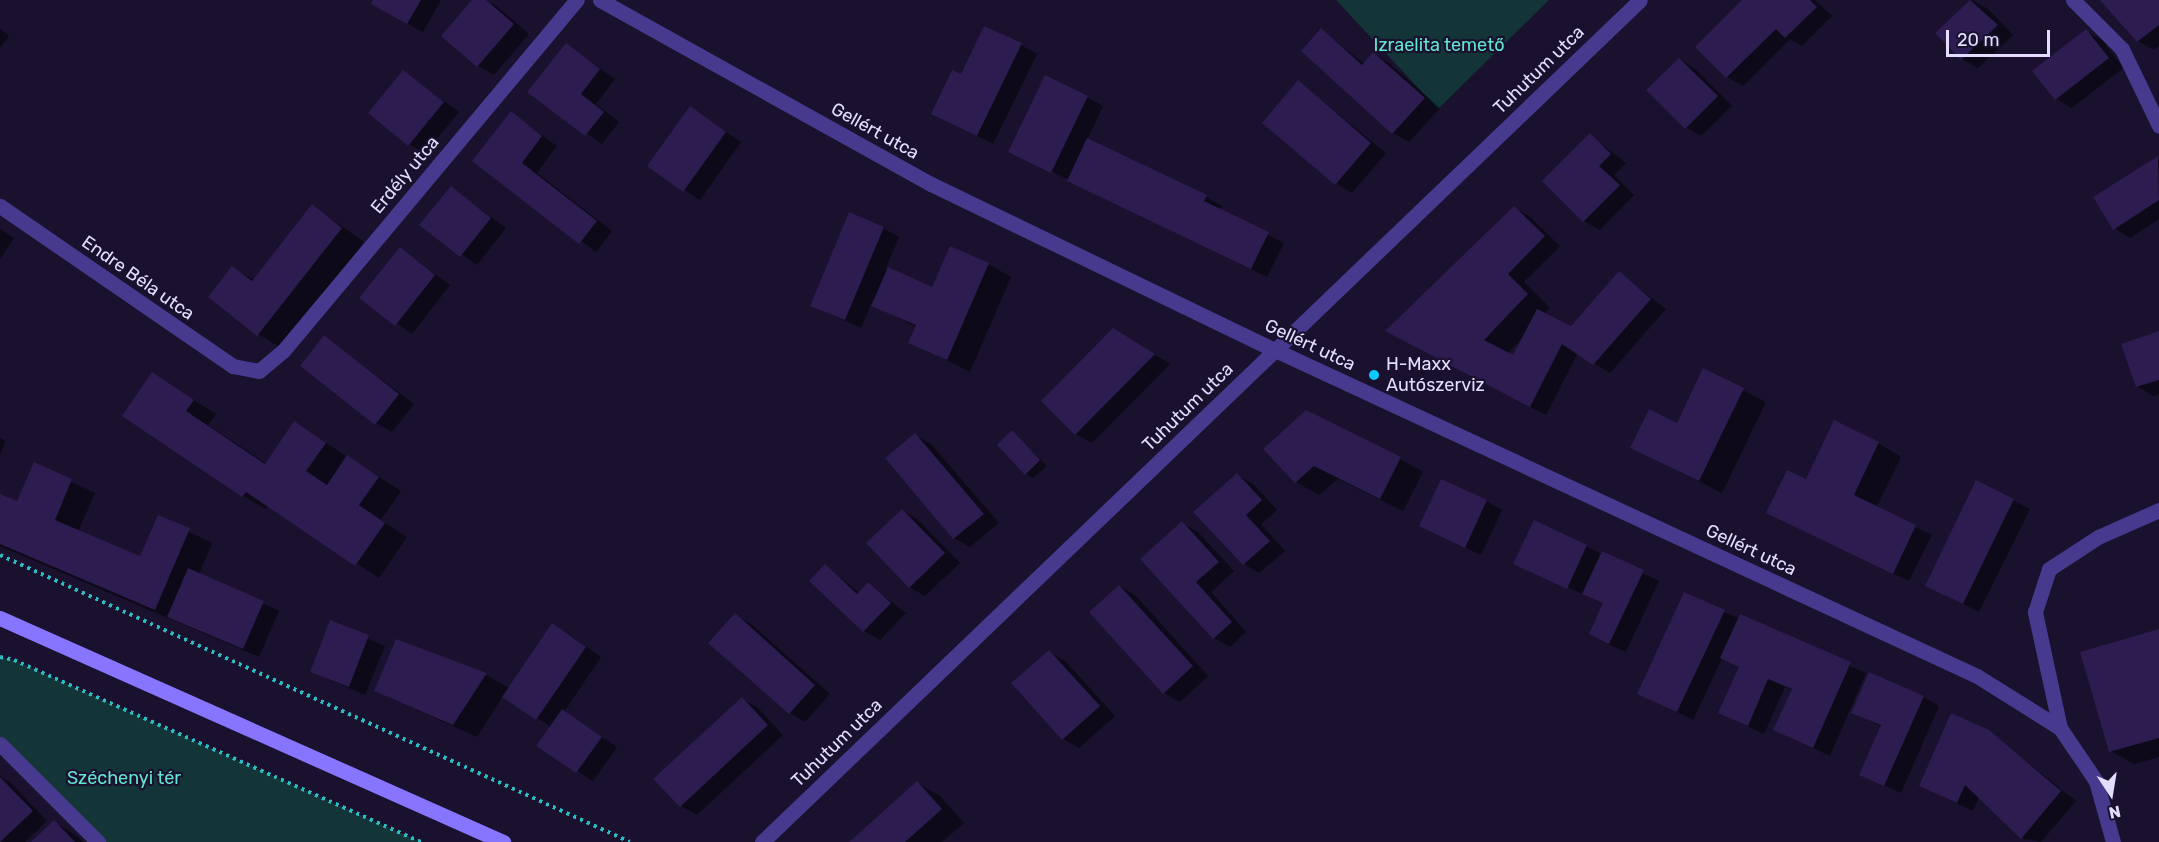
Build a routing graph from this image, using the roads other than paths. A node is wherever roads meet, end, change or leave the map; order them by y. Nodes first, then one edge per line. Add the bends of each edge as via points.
1 (577, 0) edge
2 (600, 0) edge
3 (1640, 0) edge
4 (2073, 0) edge
5 (2159, 126) edge
6 (0, 206) edge
7 (1275, 350) junction
8 (259, 371) joint
9 (2159, 510) edge
10 (0, 618) edge
11 (2060, 728) junction
12 (0, 744) edge
13 (98, 842) edge
14 (503, 842) edge
15 (762, 842) edge
16 (2113, 842) edge

1 - 8 street, Erdély utca via 283,351
2 - 7 street, Gellért utca via 931,184
3 - 7 street, Tuhutum utca
4 - 5 street via 2122,49
6 - 8 street, Endre Béla utca via 232,366
7 - 11 street, Gellért utca via 1977,676
7 - 15 street, Tuhutum utca
9 - 11 street via 2098,537 2049,569 2035,612
10 - 14 street
11 - 16 street, Gellért utca via 2096,781
12 - 13 street

